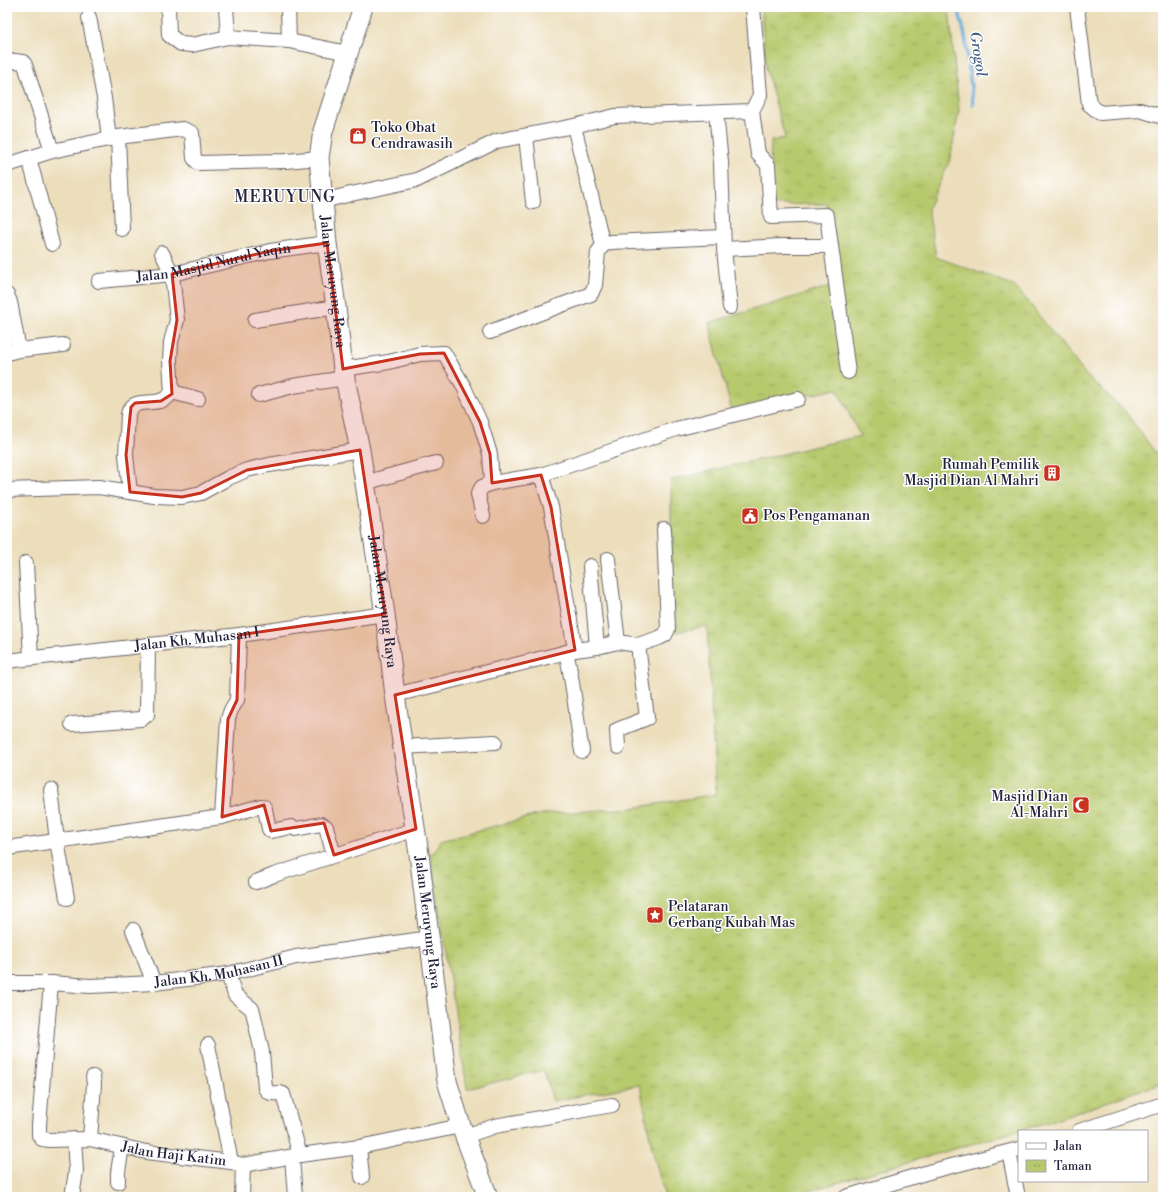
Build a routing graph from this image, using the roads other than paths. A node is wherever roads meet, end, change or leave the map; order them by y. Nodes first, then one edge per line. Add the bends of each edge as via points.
1 (168, 7) edge
2 (226, 7) edge
3 (288, 7) edge
4 (363, 7) edge
5 (753, 7) edge
6 (1077, 7) edge
7 (89, 17) dead end
8 (228, 37) junction
9 (288, 41) junction
10 (348, 53) junction
11 (7, 63) edge
12 (752, 111) junction
13 (716, 113) junction
14 (1163, 117) edge
15 (574, 126) junction
16 (526, 136) junction
17 (113, 138) junction
18 (52, 151) junction
19 (29, 158) junction
20 (319, 158) junction
21 (7, 165) edge
22 (323, 201) junction
23 (533, 202) dead end
24 (122, 229) dead end
25 (327, 243) junction
26 (724, 243) junction
27 (52, 244) dead end
28 (603, 245) junction
29 (831, 246) junction
30 (162, 253) dead end
31 (172, 274) junction
32 (99, 280) dead end
33 (7, 295) edge
34 (336, 307) junction
35 (730, 307) dead end
36 (256, 320) dead end
37 (490, 332) dead end
38 (63, 345) dead end
39 (13, 352) edge
40 (848, 372) dead end
41 (344, 374) junction
42 (172, 392) junction
43 (258, 395) dead end
44 (198, 399) dead end
45 (798, 399) dead end
46 (360, 450) junction
47 (436, 464) dead end
48 (541, 475) junction
49 (364, 483) junction
50 (492, 483) junction
51 (7, 490) edge
52 (130, 492) junction
53 (483, 516) dead end
54 (664, 529) dead end
55 (608, 559) dead end
56 (26, 563) dead end
57 (590, 566) dead end
58 (385, 614) junction
59 (238, 635) junction
60 (618, 642) junction
61 (148, 645) junction
62 (638, 645) junction
63 (597, 647) junction
64 (571, 651) junction
65 (31, 658) junction
66 (7, 661) edge
67 (395, 695) junction
68 (72, 724) dead end
69 (495, 742) dead end
70 (402, 747) junction
71 (618, 747) dead end
72 (582, 751) dead end
73 (51, 790) dead end
74 (222, 817) junction
75 (416, 829) junction
76 (57, 841) junction
77 (7, 848) edge
78 (334, 855) junction
79 (256, 882) dead end
80 (67, 898) dead end
81 (133, 930) dead end
82 (430, 938) junction
83 (228, 974) junction
84 (7, 982) edge
85 (51, 983) junction
86 (154, 983) junction
87 (208, 1045) dead end
88 (93, 1077) dead end
89 (1163, 1104) edge
90 (612, 1106) dead end
91 (1082, 1130) edge
92 (463, 1131) junction
93 (74, 1139) junction
94 (90, 1139) junction
95 (122, 1147) junction
96 (359, 1147) junction
97 (1014, 1150) edge
98 (296, 1156) junction
99 (237, 1164) junction
100 (362, 1176) dead end
101 (118, 1182) dead end
102 (72, 1197) edge
103 (242, 1197) edge
104 (295, 1197) edge
105 (488, 1197) edge
106 (846, 1197) edge
107 (1018, 1197) edge

1 - 8 street via 169,35 181,44 192,45
2 - 8 street
3 - 9 street
4 - 10 main road, Jalan Meruyung Raya
5 - 12 street via 760,95
6 - 14 street via 1089,104 1100,113 1140,110
7 - 17 street
8 - 9 street
9 - 10 street
10 - 20 main road, Jalan Meruyung Raya via 323,131
11 - 18 street via 15,61 23,62 25,65
12 - 13 street
12 - 29 street via 758,154 768,165 771,217 826,215
13 - 15 street via 615,116
13 - 26 street
15 - 16 street
15 - 28 street
16 - 22 street via 497,141 417,180
16 - 23 street
17 - 18 street
17 - 20 street via 183,129 192,134 194,158 198,163
17 - 24 street
18 - 19 street
19 - 21 street
19 - 27 street
20 - 22 main road, Jalan Meruyung Raya
22 - 25 main road, Jalan Meruyung Raya
25 - 31 street, Jalan Masjid Nurul Yaqin via 270,251
25 - 34 main road, Jalan Meruyung Raya
26 - 28 street via 611,242
26 - 29 street
26 - 35 street
28 - 37 street via 598,252 595,285 591,294
29 - 40 street
30 - 31 street
31 - 32 street, Jalan Masjid Nurul Yaqin
31 - 42 street via 178,320 171,342
33 - 39 street via 10,302
34 - 36 street
34 - 41 main road, Jalan Meruyung Raya
38 - 39 street
41 - 43 street
41 - 46 main road, Jalan Meruyung Raya
41 - 50 street via 420,354 444,353 463,385 480,422 490,454
42 - 44 street
42 - 52 street via 161,401 135,404 128,414 126,455
45 - 48 street via 676,429
46 - 49 main road, Jalan Meruyung Raya
46 - 52 street via 247,470 201,493 182,497
47 - 49 street
48 - 50 street
48 - 64 street via 551,507
49 - 58 main road, Jalan Meruyung Raya
50 - 53 street via 482,487 478,494
51 - 52 street via 99,487
54 - 62 street via 668,629 665,635
55 - 60 street
56 - 65 street
57 - 63 street
58 - 59 street, Jalan Kh. Muhasan I
58 - 67 main road, Jalan Meruyung Raya
59 - 61 street, Jalan Kh. Muhasan I
59 - 74 street via 237,700 228,719
60 - 62 street
60 - 63 street
61 - 65 street, Jalan Kh. Muhasan I
61 - 68 street via 147,715 141,719
62 - 71 street via 647,718 617,730
63 - 64 street
64 - 67 street
64 - 72 street via 573,688
65 - 66 street, Jalan Kh. Muhasan I
67 - 70 main road, Jalan Meruyung Raya
69 - 70 street
70 - 75 main road, Jalan Meruyung Raya
73 - 76 street
74 - 76 street
74 - 78 street via 261,806 265,809 271,831 324,824
75 - 78 street
75 - 82 main road, Jalan Meruyung Raya
76 - 77 street
76 - 80 street
78 - 79 street
81 - 86 street
82 - 83 street, Jalan Kh. Muhasan II via 296,957
82 - 92 main road, Jalan Meruyung Raya via 447,1081
83 - 86 street, Jalan Kh. Muhasan II
83 - 98 street via 234,995 254,1012 262,1052 265,1088 272,1094 283,1094
84 - 85 street, Jalan Kh. Muhasan II
85 - 86 street, Jalan Kh. Muhasan II via 90,986
85 - 93 street, Jalan Haji Katim via 39,1135 42,1139 50,1140
87 - 99 street
88 - 94 street
89 - 91 street
90 - 92 street, Jalan Haji Katim
92 - 96 street, Jalan Haji Katim
92 - 105 main road, Jalan Meruyung Raya
93 - 94 street, Jalan Haji Katim
93 - 102 street via 76,1171
94 - 95 street, Jalan Haji Katim
95 - 99 street, Jalan Haji Katim
95 - 101 street
96 - 98 street, Jalan Haji Katim
96 - 100 street
97 - 106 street
97 - 107 street
98 - 99 street, Jalan Haji Katim
98 - 104 street
99 - 103 street

